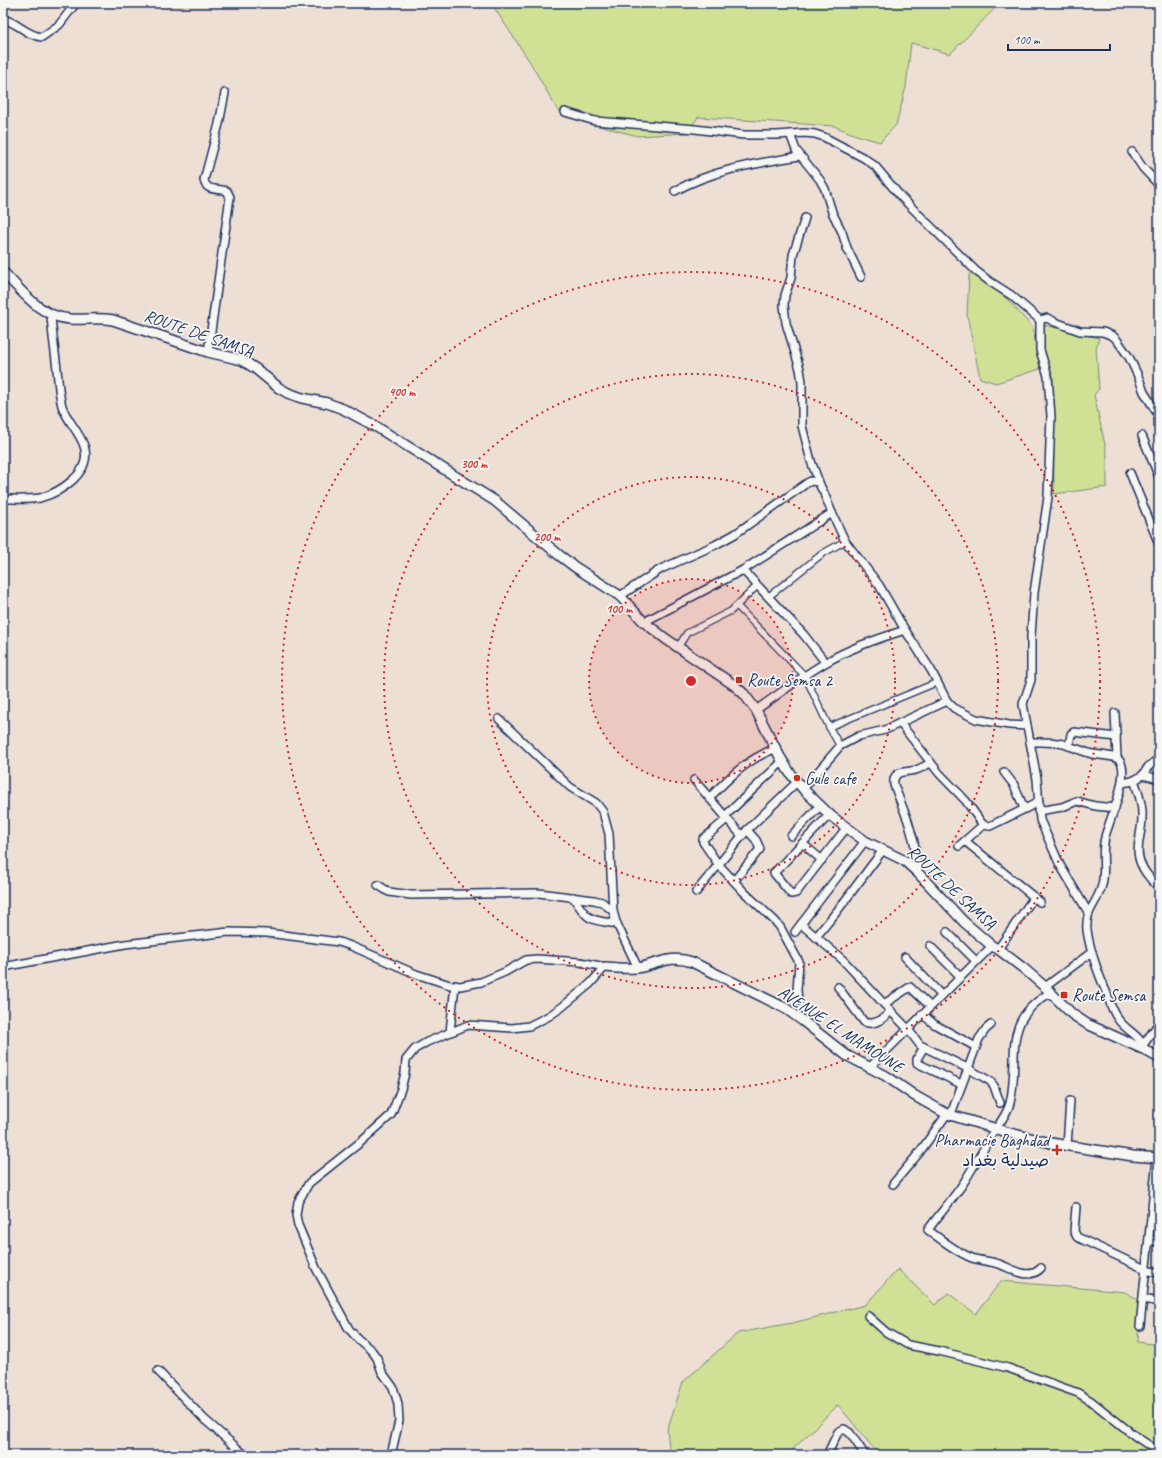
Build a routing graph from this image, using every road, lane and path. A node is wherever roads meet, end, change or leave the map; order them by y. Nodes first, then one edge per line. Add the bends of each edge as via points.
1 (76, 3) edge
2 (3, 19) edge
3 (224, 93) dead end
4 (565, 112) dead end
5 (790, 134) junction
6 (1132, 152) dead end
7 (800, 156) junction
8 (1159, 185) edge
9 (675, 192) dead end
10 (805, 218) dead end
11 (3, 272) edge
12 (861, 277) dead end
13 (51, 315) junction
14 (1040, 320) junction
15 (208, 352) junction
16 (1159, 416) edge
17 (1142, 436) dead end
18 (1130, 473) dead end
19 (1159, 477) edge
20 (820, 485) junction
21 (3, 499) edge
22 (832, 513) junction
23 (845, 541) junction
24 (1159, 544) edge
25 (742, 570) junction
26 (757, 586) junction
27 (620, 596) junction
28 (768, 597) junction
29 (737, 606) junction
30 (644, 622) junction
31 (905, 630) junction
32 (678, 647) junction
33 (825, 662) junction
34 (805, 676) junction
35 (938, 682) junction
36 (947, 702) junction
37 (756, 710) junction
38 (1115, 713) dead end
39 (499, 719) dead end
40 (900, 723) junction
41 (1027, 726) junction
42 (829, 727) junction
43 (1116, 737) junction
44 (1030, 742) junction
45 (840, 746) junction
46 (1069, 746) junction
47 (776, 748) junction
48 (1117, 758) junction
49 (1159, 758) edge
50 (783, 762) junction
51 (931, 763) junction
52 (1004, 772) dead end
53 (1143, 775) junction
54 (1159, 779) edge
55 (694, 780) dead end
56 (1134, 780) junction
57 (1122, 783) junction
58 (800, 785) junction
59 (709, 798) junction
60 (1039, 802) junction
61 (820, 806) junction
62 (1024, 808) junction
63 (1115, 808) junction
64 (1038, 811) junction
65 (830, 814) junction
66 (726, 817) junction
67 (983, 825) junction
68 (847, 827) junction
69 (745, 833) junction
70 (791, 836) dead end
71 (865, 841) junction
72 (965, 841) junction
73 (803, 844) junction
74 (959, 846) dead end
75 (883, 850) junction
76 (822, 860) junction
77 (718, 864) junction
78 (918, 873) junction
79 (734, 881) junction
80 (1157, 883) edge
81 (378, 885) dead end
82 (696, 892) dead end
83 (573, 898) junction
84 (613, 910) junction
85 (1088, 912) junction
86 (617, 924) junction
87 (801, 924) junction
88 (796, 932) dead end
89 (947, 932) dead end
90 (816, 937) junction
91 (930, 946) dead end
92 (995, 948) junction
93 (1092, 952) junction
94 (905, 957) dead end
95 (976, 961) junction
96 (3, 967) edge
97 (605, 967) junction
98 (638, 968) junction
99 (960, 976) junction
100 (455, 985) junction
101 (838, 987) dead end
102 (1048, 990) junction
103 (941, 995) junction
104 (798, 1001) dead end
105 (884, 1004) junction
106 (930, 1006) junction
107 (891, 1011) junction
108 (922, 1014) junction
109 (1159, 1023) edge
110 (991, 1025) dead end
111 (907, 1028) junction
112 (450, 1032) junction
113 (924, 1047) junction
114 (976, 1047) junction
115 (1144, 1047) junction
116 (1159, 1058) edge
117 (869, 1068) junction
118 (967, 1068) junction
119 (961, 1084) junction
120 (1070, 1102) dead end
121 (1000, 1103) dead end
122 (949, 1114) junction
123 (996, 1129) junction
124 (1067, 1146) junction
125 (1158, 1158) edge
126 (893, 1184) dead end
127 (1076, 1207) dead end
128 (1149, 1240) junction
129 (1159, 1242) edge
130 (1041, 1268) dead end
131 (1145, 1270) junction
132 (1159, 1273) edge
133 (1143, 1299) junction
134 (1159, 1302) edge
135 (868, 1316) dead end
136 (1140, 1326) dead end
137 (158, 1371) dead end
138 (1159, 1452) edge
139 (245, 1455) edge
140 (391, 1455) edge
141 (827, 1455) edge
142 (865, 1455) edge

1 - 2 street via 59,25 42,37
3 - 15 street via 219,124 204,180 208,188 227,191 230,197
4 - 5 street via 595,121 663,128 744,135
5 - 7 street
5 - 14 street via 815,134 824,137 870,161 901,197 976,271 1011,294
6 - 8 street
7 - 9 street via 729,170 696,181
7 - 12 street via 825,189 832,212
10 - 20 street via 793,255 791,278 784,305 786,323 802,382 802,426
11 - 13 street, ROUTE DE SAMSA via 42,310
13 - 15 street, ROUTE DE SAMSA via 69,319 113,320
13 - 21 street via 58,385 63,407 85,448 84,461 79,475 54,492 31,499
14 - 16 street via 1047,318 1080,331 1103,332 1113,336 1130,357 1144,392
14 - 41 street via 1040,350 1048,376 1049,390 1048,497 1034,593 1031,680 1023,704
15 - 27 street, ROUTE DE SAMSA via 242,360 288,393 338,407 375,426 495,501 569,563
17 - 19 street
18 - 24 street
20 - 22 street
20 - 27 street via 814,481 807,483 735,534 661,569
22 - 23 street
22 - 25 street
23 - 28 street via 822,554
23 - 31 street via 880,585
25 - 26 street
25 - 30 street
26 - 28 street
26 - 29 street
27 - 30 street, ROUTE DE SAMSA
28 - 33 street via 804,635
29 - 32 street via 691,630
29 - 34 street
30 - 32 street, ROUTE DE SAMSA
31 - 33 street via 857,646
31 - 35 street
32 - 37 street, ROUTE DE SAMSA via 734,685
33 - 34 street
34 - 37 street
34 - 42 street
35 - 36 street
35 - 42 street
36 - 40 street
36 - 41 street via 976,719
37 - 47 street, ROUTE DE SAMSA
38 - 43 street
39 - 84 street via 570,787 596,803 602,812 609,834
40 - 45 street via 885,730 859,736
40 - 51 street
41 - 44 street
42 - 45 street
43 - 46 street via 1074,732 1071,734
43 - 48 street
44 - 46 street via 1055,742
44 - 60 street
45 - 58 street
46 - 48 street
47 - 50 street, ROUTE DE SAMSA
47 - 59 street via 748,762
48 - 57 street via 1122,765
49 - 53 street
50 - 58 street, ROUTE DE SAMSA
50 - 66 street
51 - 67 street via 966,801
51 - 78 street via 918,769 900,772 893,780 914,842
52 - 62 street via 1014,785
53 - 54 street
53 - 56 street
55 - 59 street
56 - 57 street
56 - 80 street via 1143,814 1138,854 1141,865
57 - 63 street
58 - 61 street, ROUTE DE SAMSA
58 - 69 street
59 - 66 street
60 - 62 street
60 - 64 street
61 - 65 street, ROUTE DE SAMSA
61 - 70 street
62 - 67 street via 990,826
63 - 64 street via 1077,801 1062,807
63 - 85 street via 1105,836 1102,888
64 - 85 street via 1041,825 1060,865
65 - 68 street, ROUTE DE SAMSA
65 - 73 street
66 - 69 street
66 - 77 street via 702,840
67 - 72 street
68 - 71 street, ROUTE DE SAMSA
68 - 76 street
69 - 77 street
69 - 79 street via 756,840 760,849
71 - 75 street, ROUTE DE SAMSA
71 - 87 street
72 - 74 street
72 - 92 street via 1037,899
73 - 76 street
73 - 76 street via 774,873 791,894 796,893
75 - 78 street, ROUTE DE SAMSA via 905,861
75 - 90 street
77 - 79 street
77 - 82 street
78 - 92 street, ROUTE DE SAMSA via 955,914
79 - 104 street via 775,921 796,954 799,962
81 - 83 street via 389,892 411,895 539,893
83 - 84 street via 602,902
83 - 86 street via 587,917
84 - 86 street
85 - 93 street via 1087,928
86 - 98 street
87 - 88 street
87 - 90 street
89 - 95 street
90 - 105 street via 843,960
91 - 99 street
92 - 95 street
92 - 102 street, ROUTE DE SAMSA
93 - 102 street
93 - 115 street via 1115,1014 1123,1025 1140,1038
94 - 103 street
95 - 99 street
96 - 100 street via 125,944 229,932 251,932 339,942 416,974
97 - 98 street
97 - 100 street via 580,962 530,959 481,982
97 - 112 street via 590,984 562,1007 529,1026 468,1024
98 - 117 street, AVENUE EL MAMOUNE via 667,960 683,959 692,962 785,1008 846,1055
99 - 103 street
100 - 112 street
101 - 107 street via 864,1022 878,1022 885,1019
102 - 115 street, ROUTE DE SAMSA via 1072,1014 1087,1024
102 - 123 street via 1024,1016 1016,1032 1010,1100 1005,1117
103 - 106 street
105 - 106 street via 910,987
105 - 107 street
106 - 108 street
107 - 111 street
108 - 111 street
108 - 114 street via 934,1024
109 - 115 street
110 - 114 street via 982,1034
111 - 113 street
111 - 117 street
112 - 140 street via 410,1053 391,1115 309,1184 296,1208 298,1225 326,1287 349,1329 377,1358 382,1372 396,1394 399,1421
113 - 118 street
113 - 119 street via 917,1062
114 - 118 street
115 - 116 street, ROUTE DE SAMSA
117 - 122 street, AVENUE EL MAMOUNE
118 - 119 street
118 - 121 street via 990,1081
119 - 122 street
120 - 124 street
122 - 123 street, AVENUE EL MAMOUNE
122 - 126 street
123 - 124 street, AVENUE EL MAMOUNE
123 - 130 street via 965,1180 928,1230 971,1257 1026,1275 1036,1273
124 - 125 street, AVENUE EL MAMOUNE
125 - 128 street
127 - 131 street via 1074,1231 1077,1237
128 - 129 street
128 - 131 street
131 - 132 street
131 - 133 street
133 - 134 street
133 - 136 street
135 - 138 street via 886,1332 908,1345 1008,1368 1078,1394
137 - 139 street via 204,1419
141 - 142 street via 838,1432 844,1429 850,1433

